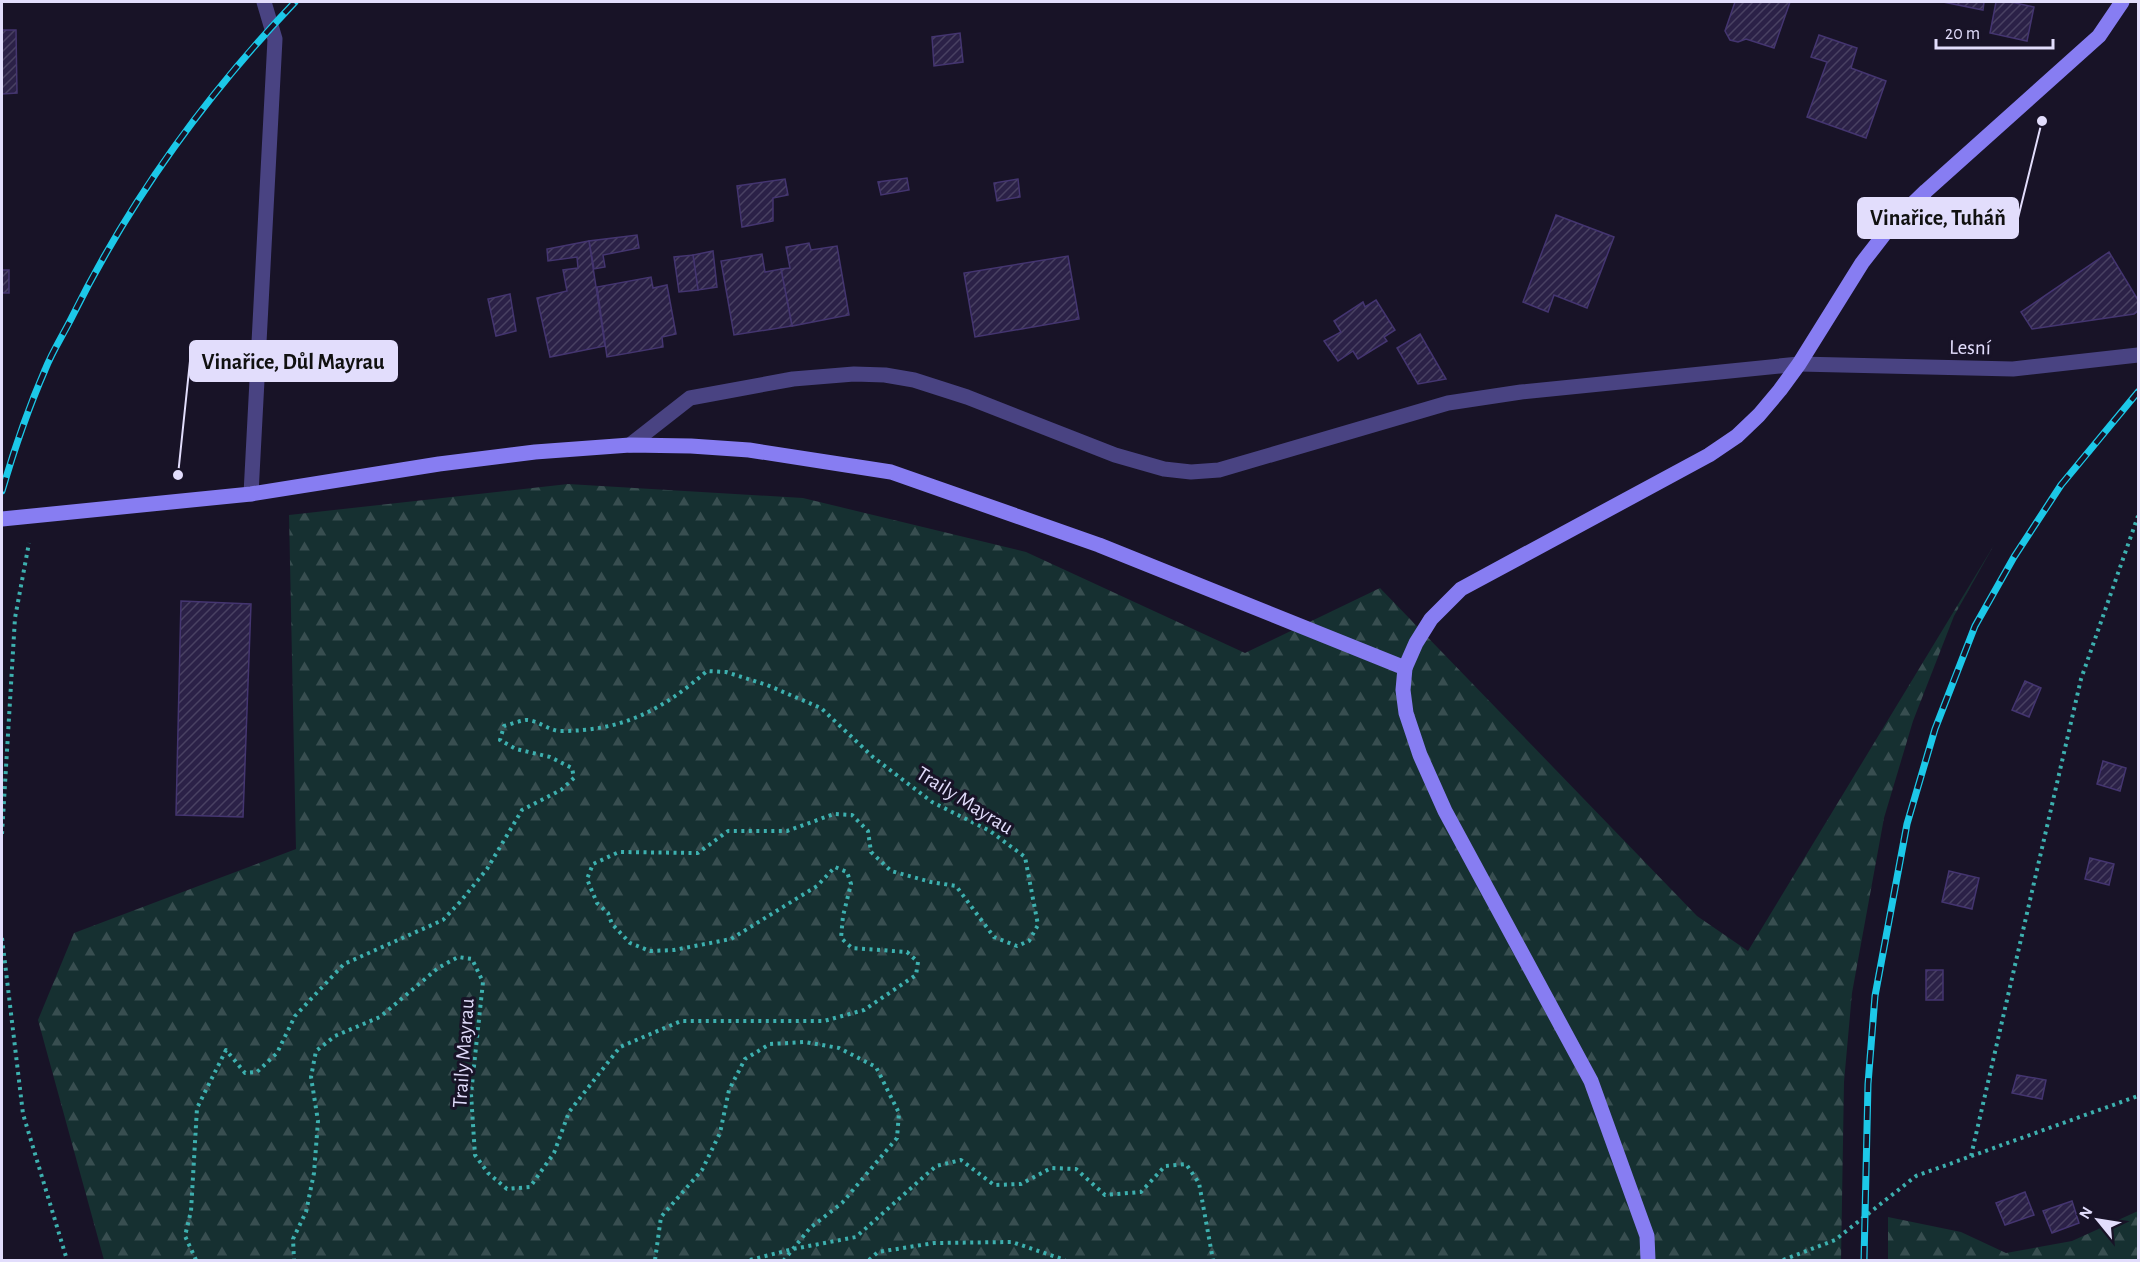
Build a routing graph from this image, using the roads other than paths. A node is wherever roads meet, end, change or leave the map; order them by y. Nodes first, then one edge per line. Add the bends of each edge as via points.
1 (264, 2) edge
2 (2122, 2) edge
3 (2139, 355) edge
4 (1799, 364) junction
5 (630, 446) junction
6 (250, 494) junction
7 (2, 519) edge
8 (1406, 668) junction
9 (1648, 1260) edge

1 - 6 street via 275,39
2 - 4 street via 2099,36 1893,224 1862,263
3 - 4 street, Lesní via 2013,369
4 - 5 street, Lesní via 1521,392 1448,404 1219,470 1191,472 1115,455 968,397 885,375 793,379 690,398
4 - 8 street via 1759,415 1709,455 1461,589 1431,620
5 - 6 street via 439,464
5 - 8 street via 749,450 891,472 1099,545
6 - 7 street
8 - 9 street via 1402,690 1420,755 1445,811 1591,1081 1647,1236

